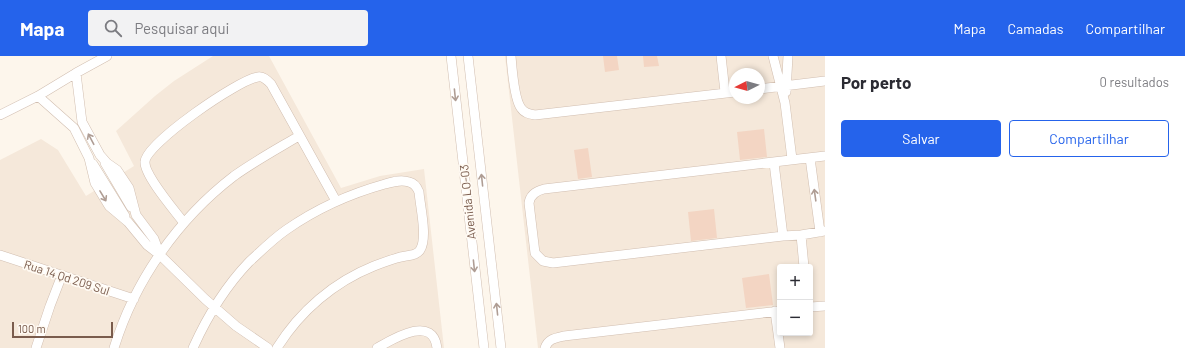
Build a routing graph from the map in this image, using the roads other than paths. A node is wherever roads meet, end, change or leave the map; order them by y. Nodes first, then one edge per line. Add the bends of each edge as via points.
1 (107, 56) edge
2 (451, 56) edge
3 (468, 56) edge
4 (511, 56) edge
5 (721, 56) edge
6 (773, 56) edge
7 (788, 56) edge
8 (76, 72) junction
9 (825, 81) edge
10 (784, 87) junction
11 (765, 89) edge
12 (725, 92) junction
13 (729, 92) edge
14 (38, 96) junction
15 (0, 115) edge
16 (83, 123) junction
17 (74, 128) junction
18 (299, 136) junction
19 (825, 156) edge
20 (810, 158) junction
21 (792, 159) junction
22 (774, 163) junction
23 (336, 202) junction
24 (184, 223) junction
25 (823, 231) edge
26 (801, 235) junction
27 (783, 236) junction
28 (0, 255) edge
29 (160, 255) junction
30 (804, 264) edge
31 (62, 276) junction
32 (134, 298) junction
33 (825, 306) edge
34 (813, 307) edge
35 (214, 308) junction
36 (777, 311) edge
37 (779, 336) edge
38 (36, 348) edge
39 (114, 348) edge
40 (193, 348) edge
41 (268, 348) edge
42 (277, 348) edge
43 (377, 348) edge
44 (437, 348) edge
45 (484, 348) edge
46 (501, 348) edge
47 (545, 348) edge
48 (780, 348) edge

1 - 8 street
2 -> 45 street, Avenida LO-03
46 -> 3 street, Avenida LO-03
4 - 12 street via 518,104 524,112 534,114
5 - 12 street
6 - 10 street
7 - 10 street
8 - 14 street
8 - 16 street
9 - 10 street
10 - 11 street
10 - 21 street
12 - 13 street
14 - 15 street
14 - 17 street
16 - 17 street
29 -> 16 street via 155,241 136,215 131,193 117,170 100,155
17 -> 29 street via 89,158 94,181 109,206
18 - 23 street
18 - 24 street via 234,176
18 - 24 street via 271,84 260,77 246,81 188,118 148,153 145,161 152,180
19 - 20 street
20 - 21 street
25 -> 20 street
21 - 22 street
22 - 27 street
22 - 27 street via 538,190 529,200 529,209 535,253 543,261 553,263
23 - 35 street via 286,231 260,251 236,277
23 - 42 street via 392,182 411,183 419,192 423,234 421,247 416,253 373,266 330,291 305,312
24 - 29 street
25 - 26 street
26 - 27 street
26 - 30 street
28 - 31 street, Rua 14 Qd 209 Sul
29 - 32 street
29 - 35 street
31 - 32 street, Rua 14 Qd 209 Sul
31 - 38 street
32 - 39 street
33 - 34 street
35 - 40 street
35 - 41 street
36 - 47 street via 564,336 550,340
37 - 48 street
43 - 44 street via 394,338 422,330 433,336

